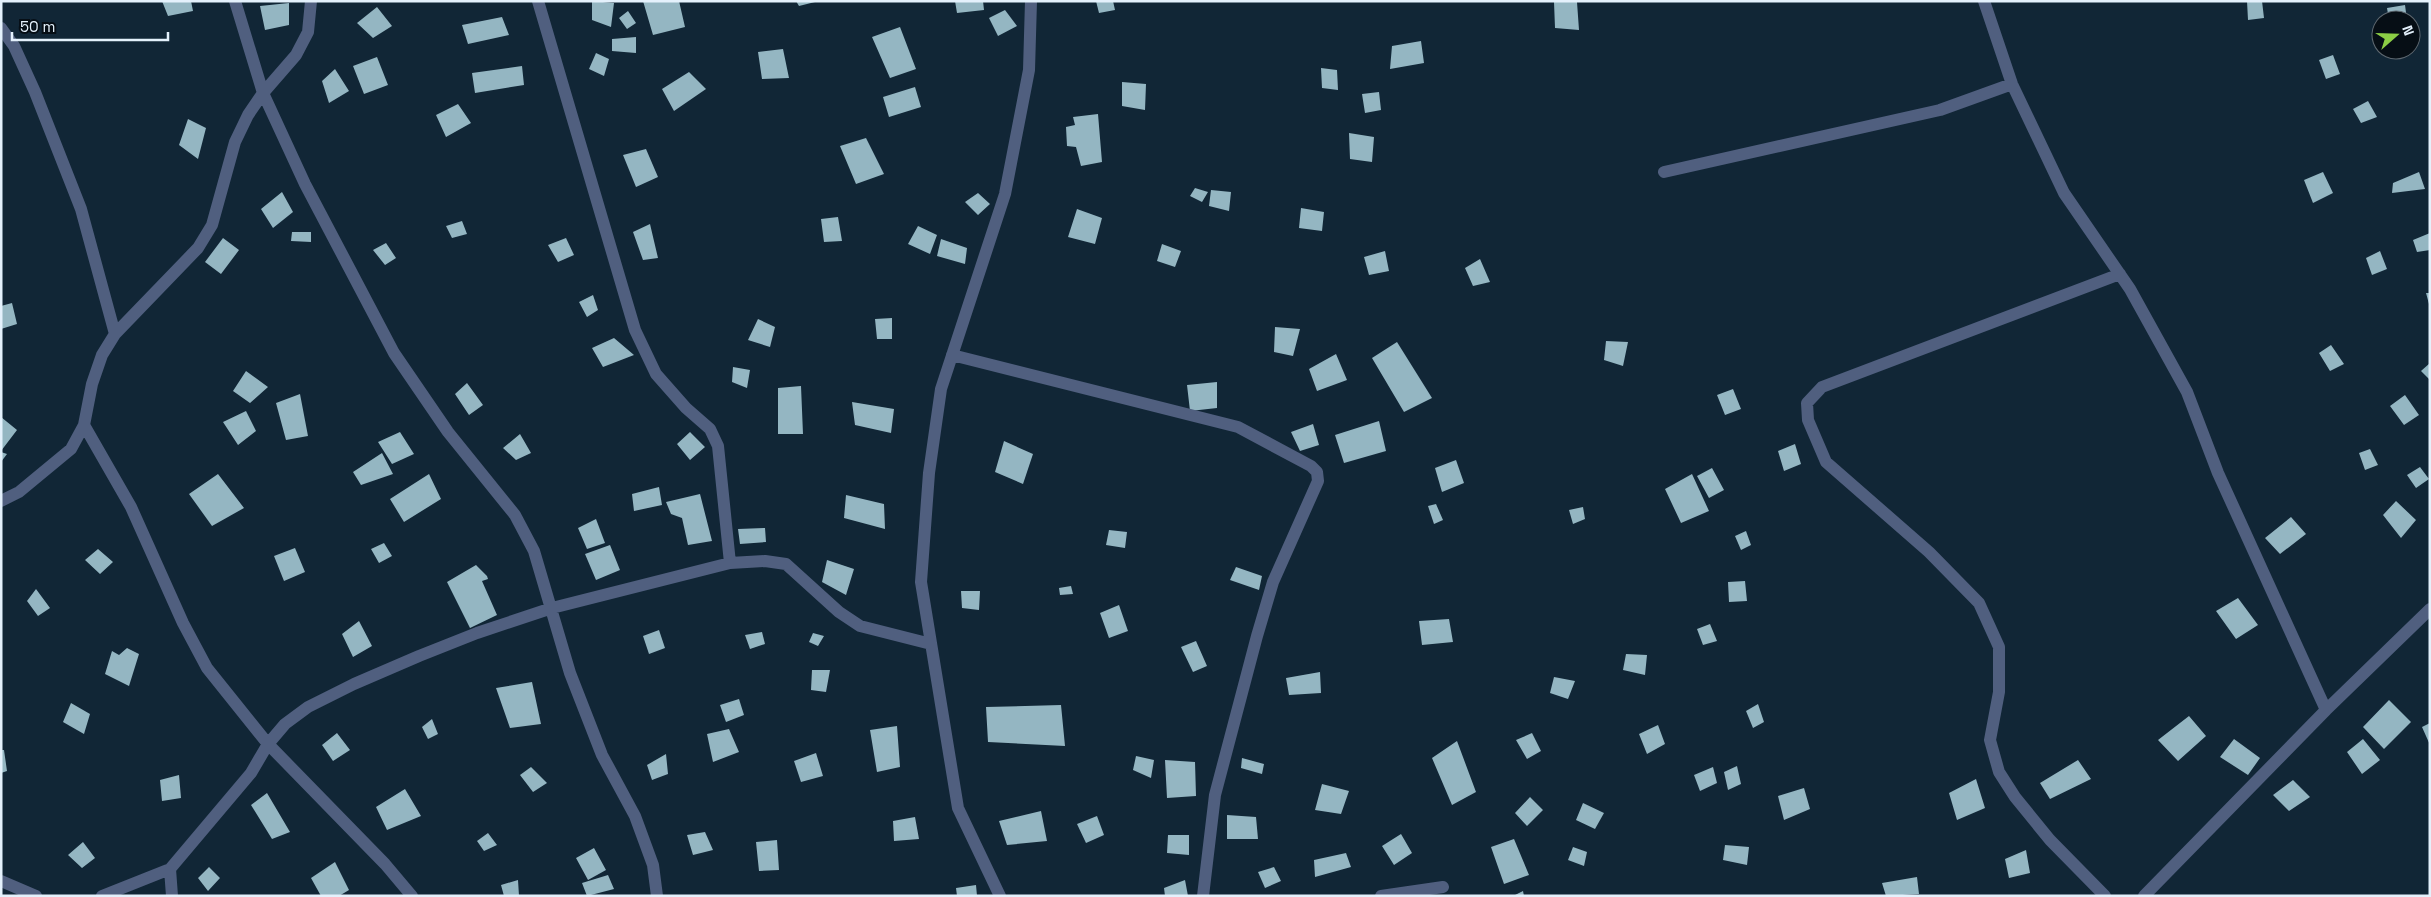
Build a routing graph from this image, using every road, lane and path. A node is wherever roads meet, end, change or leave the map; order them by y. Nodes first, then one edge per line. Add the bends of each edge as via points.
1 (235, 1) edge
2 (311, 1) edge
3 (538, 1) edge
4 (1031, 1) edge
5 (1984, 1) edge
6 (1, 28) edge
7 (2012, 84) junction
8 (263, 93) junction
9 (1664, 172) dead end
10 (2120, 274) junction
11 (115, 334) junction
12 (952, 355) junction
13 (84, 425) junction
14 (1, 501) edge
15 (730, 563) junction
16 (552, 608) junction
17 (2430, 609) edge
18 (931, 644) junction
19 (2326, 710) junction
20 (268, 744) junction
21 (170, 869) junction
22 (1, 881) edge
23 (1443, 887) dead end
24 (36, 896) edge
25 (102, 896) edge
26 (172, 896) edge
27 (412, 896) edge
28 (656, 896) edge
29 (1000, 896) edge
30 (1203, 896) edge
31 (1381, 896) edge
32 (2105, 896) edge
33 (2144, 896) edge

1 - 8 street
2 - 8 street via 308,32 296,55
3 - 15 street via 635,330 656,374 710,429 718,446
4 - 12 street via 1028,70 1005,194
5 - 7 street
6 - 11 street via 14,46 35,92 81,209
7 - 9 street via 1940,110
7 - 10 street via 2064,193
8 - 11 street via 235,142 212,226 198,248
8 - 16 street via 306,184 394,353 448,432 515,516 534,551
10 - 19 street via 2187,392 2218,474
10 - 32 street via 1822,387 1807,402 1808,420 1826,462 1929,552 1979,603 1999,647 1999,692 1990,740 1999,772 2050,840
11 - 13 street via 102,356 92,384
12 - 18 street via 941,388 928,483 921,582
12 - 30 street via 1238,427 1289,453 1317,472 1318,481 1273,582 1257,636 1216,796
13 - 14 street via 71,449 19,492
13 - 20 street via 131,507 207,668
15 - 16 street
15 - 18 street via 765,561 786,564 839,612 860,626
16 - 20 street via 477,633 354,684 308,707 285,724
16 - 28 street via 570,673 591,728 635,816 653,865
17 - 19 street
18 - 29 street via 958,808
19 - 33 street
20 - 21 street via 251,773
20 - 27 street
21 - 25 street
21 - 26 street
22 - 24 street
23 - 31 street

